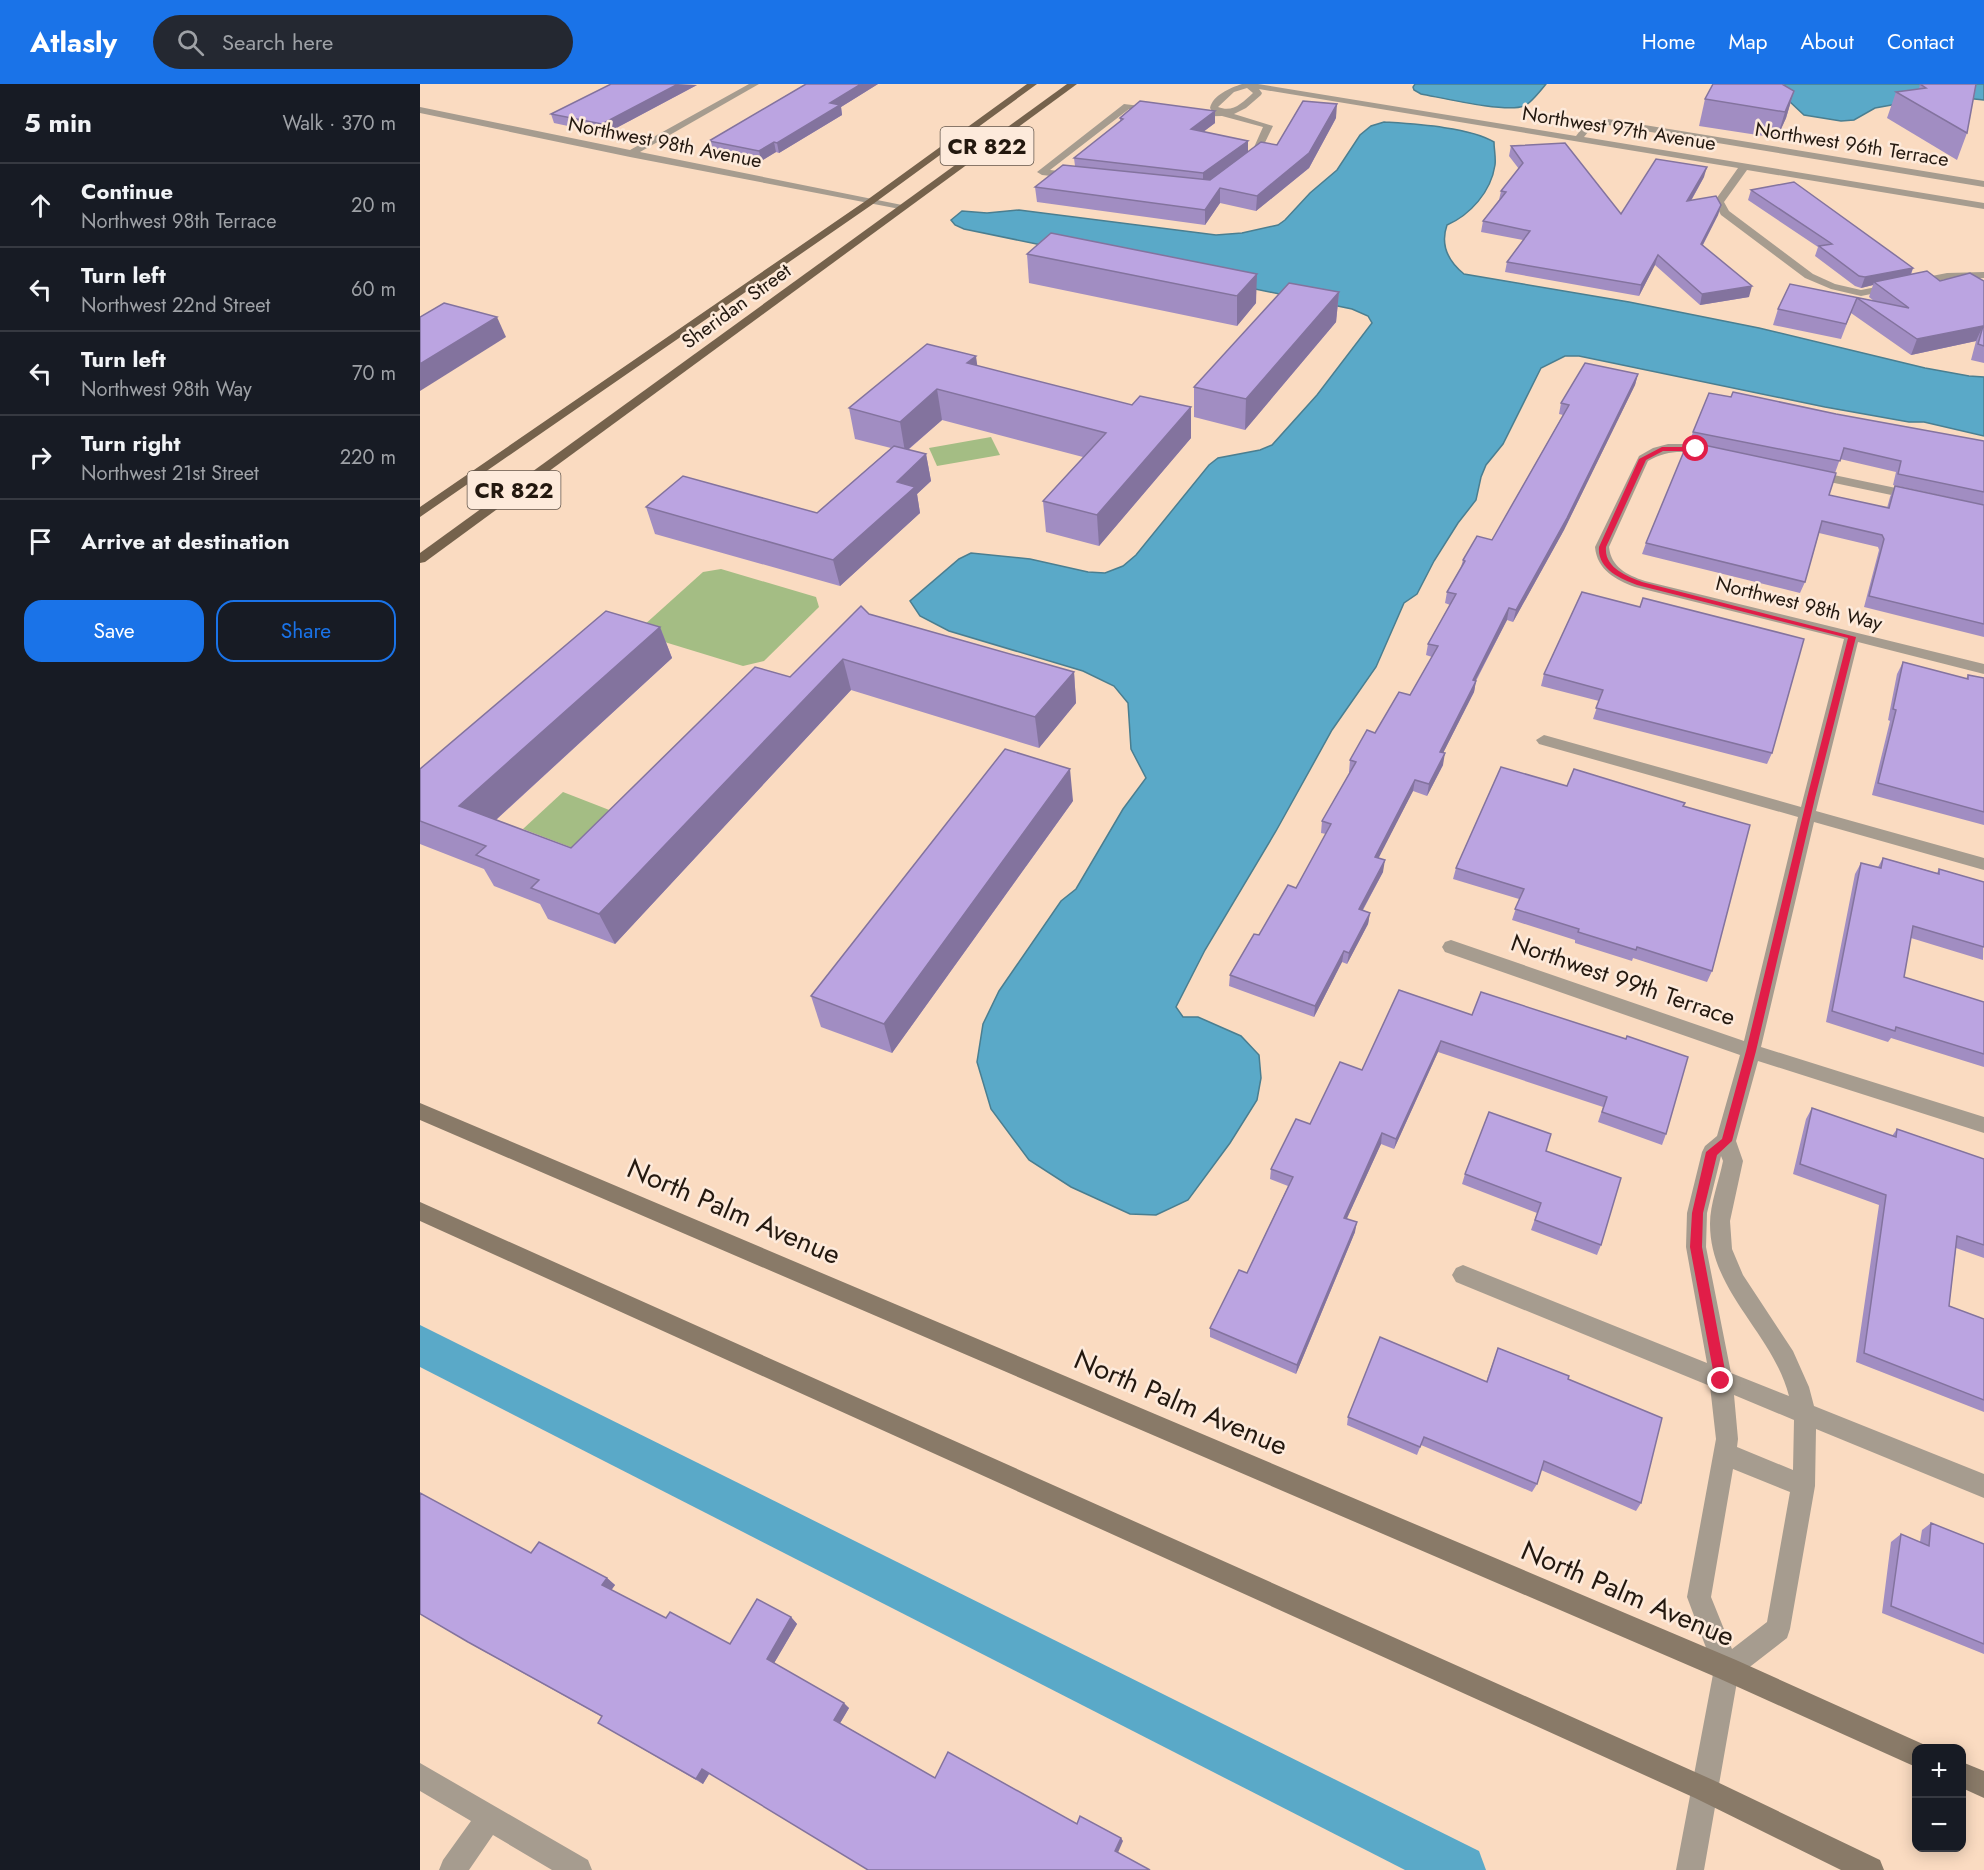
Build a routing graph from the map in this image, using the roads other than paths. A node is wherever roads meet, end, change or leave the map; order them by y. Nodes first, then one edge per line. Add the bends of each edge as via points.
1 (755, 84) edge
2 (1034, 84) edge
3 (1073, 84) edge
4 (1248, 85) edge
5 (420, 110) edge
6 (1222, 113) junction
7 (1578, 139) junction
8 (630, 154) junction
9 (1744, 167) junction
10 (1984, 184) edge
11 (870, 202) junction
12 (1984, 206) edge
13 (902, 208) junction
14 (1984, 274) edge
15 (1719, 454) edge
16 (1800, 471) edge
17 (1926, 499) edge
18 (420, 513) edge
19 (420, 559) edge
20 (1852, 637) junction
21 (1984, 669) edge
22 (1544, 740) dead end
23 (1807, 815) junction
24 (1984, 864) edge
25 (1451, 947) dead end
26 (1751, 1051) junction
27 (420, 1111) edge
28 (1984, 1125) edge
29 (1726, 1141) junction
30 (420, 1211) edge
31 (1463, 1275) dead end
32 (1721, 1381) junction
33 (1805, 1414) junction
34 (1725, 1454) junction
35 (1803, 1486) junction
36 (1984, 1486) edge
37 (1727, 1669) junction
38 (1912, 1752) edge
39 (420, 1776) edge
40 (1966, 1777) edge
41 (1984, 1785) edge
42 (1704, 1789) junction
43 (489, 1818) junction
44 (453, 1870) edge
45 (578, 1870) edge
46 (1690, 1870) edge
47 (1870, 1870) edge

1 - 8 street
2 - 11 main road, Sheridan Street / CR 822
3 - 13 main road, Sheridan Street / CR 822
4 - 6 street via 1231,90 1214,105
4 - 6 street via 1258,93 1237,111
4 - 7 street, Northwest 97th Avenue
5 - 8 street, Northwest 98th Avenue
6 - 6 street via 1268,126 1255,155 1206,191 1042,172 1127,106 1180,114
7 - 9 street, Northwest 97th Avenue
7 - 10 street, Northwest 96th Terrace via 1589,125 1608,122
8 - 11 street, Northwest 98th Avenue
9 - 12 street, Northwest 97th Avenue
9 - 14 street via 1719,202 1725,213 1809,276 1831,286 1861,293 1947,276
11 - 13 street, Northwest 98th Avenue
11 - 18 main road, Sheridan Street / CR 822
13 - 19 main road, Sheridan Street / CR 822
15 - 20 street, Northwest 98th Way via 1689,448 1662,449 1647,456 1602,547 1608,566 1640,584
16 - 17 street
20 - 21 street, Northwest 98th Way
20 - 23 street
22 - 23 street
23 - 24 street
23 - 26 street
25 - 26 street, Northwest 99th Terrace
26 - 28 street, Northwest 99th Terrace
26 - 29 street
27 - 37 main road, North Palm Avenue
29 - 32 street via 1712,1152 1697,1213 1696,1247
29 - 33 street via 1733,1161 1720,1221 1722,1250 1734,1280 1785,1358
30 - 42 main road
31 - 32 street
32 - 33 street
32 - 34 street
33 - 35 street
33 - 36 street
34 - 35 street
34 - 37 street via 1699,1597
35 - 37 street via 1778,1629
37 - 38 main road, North Palm Avenue
37 - 42 street
39 - 43 street
40 - 41 main road
42 - 46 street
42 - 47 main road
43 - 44 street
43 - 45 street

